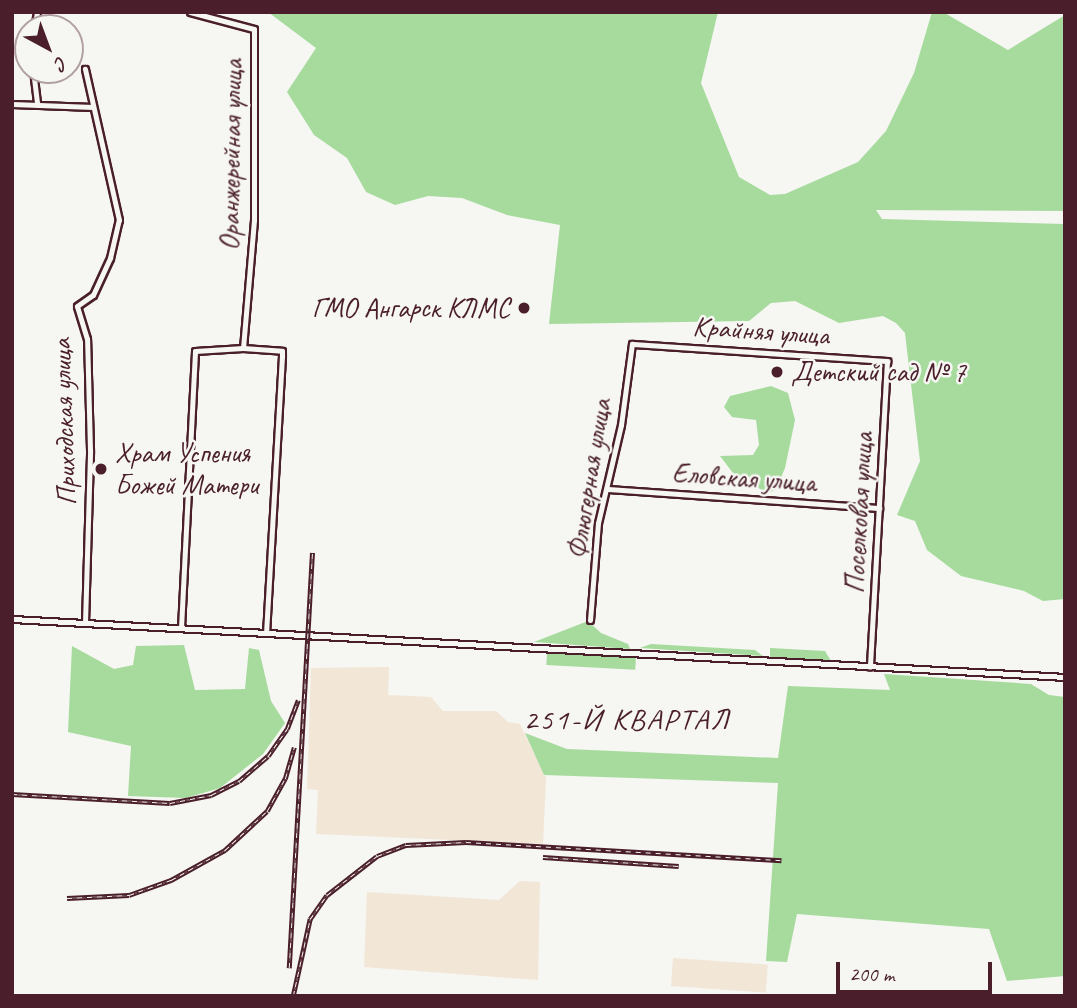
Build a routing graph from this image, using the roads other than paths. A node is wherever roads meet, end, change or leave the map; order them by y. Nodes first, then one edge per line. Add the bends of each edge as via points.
1 (190, 12) edge
2 (85, 69) dead end
3 (35, 84) edge
4 (12, 104) edge
5 (37, 105) junction
6 (93, 107) junction
7 (632, 344) joint
8 (243, 348) junction
9 (887, 360) joint
10 (607, 489) junction
11 (879, 508) junction
12 (12, 619) edge
13 (590, 620) dead end
14 (85, 623) junction
15 (181, 628) junction
16 (265, 634) junction
17 (870, 667) junction
18 (1065, 677) edge

1 - 8 street, Оранжерейная улица via 254,29 254,220
2 - 6 street, Приходская улица
3 - 5 street
4 - 5 street
5 - 6 street
6 - 14 street, Приходская улица via 119,220 110,258 93,295 76,306 87,339 89,394
7 - 9 street, Крайняя улица
7 - 10 street, Флюгерная улица
8 - 15 street via 195,351
8 - 16 street via 282,351
9 - 11 street, Поселковая улица
10 - 11 street, Еловская улица
10 - 13 street, Флюгерная улица via 598,523
11 - 17 street, Поселковая улица
12 - 14 street
14 - 15 street
15 - 16 street
16 - 17 street
17 - 18 street

